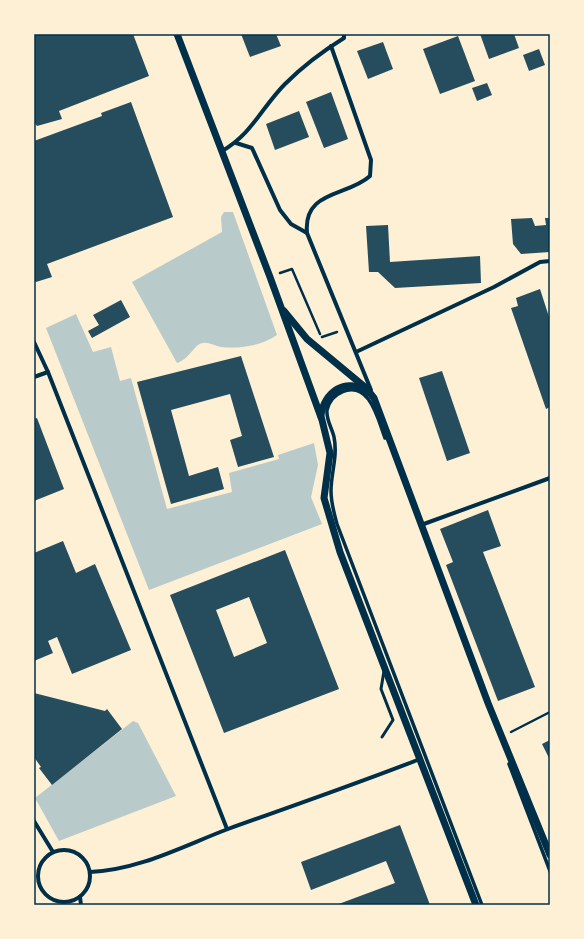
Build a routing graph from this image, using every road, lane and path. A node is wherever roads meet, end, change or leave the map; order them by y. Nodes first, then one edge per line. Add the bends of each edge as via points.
1 (177, 34) edge
2 (344, 34) edge
3 (331, 46) junction
4 (236, 143) junction
5 (222, 151) junction
6 (308, 233) junction
7 (550, 261) edge
8 (270, 277) junction
9 (281, 308) junction
10 (347, 329) junction
11 (34, 342) edge
12 (356, 352) junction
13 (48, 372) junction
14 (34, 377) edge
15 (374, 398) junction
16 (321, 418) junction
17 (550, 478) edge
18 (421, 524) junction
19 (385, 669) junction
20 (550, 712) edge
21 (382, 737) dead end
22 (502, 737) junction
23 (420, 759) junction
24 (34, 821) edge
25 (227, 830) junction
26 (53, 852) junction
27 (550, 855) edge
28 (550, 871) edge
29 (36, 872) edge
30 (90, 872) junction
31 (80, 897) junction
32 (62, 904) edge
33 (81, 905) edge
34 (476, 905) edge
35 (482, 905) edge

1 - 5 street
2 - 3 street via 344,38
3 - 4 street via 285,83
3 - 6 street via 371,160 370,176 363,182 323,198 312,207 306,222
4 - 5 street
4 - 6 street via 252,148 280,210 291,224
5 - 8 street
6 - 10 street
7 - 12 street via 540,262 494,287
8 - 9 street
8 - 10 path via 292,269 322,338
9 - 15 street via 307,339 366,388
9 - 16 street
10 - 12 street
11 - 13 street
12 - 15 street
13 - 14 street
13 - 25 street
15 - 16 street via 352,385 339,388 330,394 322,405
15 - 18 street
16 - 19 street via 330,453 324,498 340,552
17 - 18 street
18 - 22 street
19 - 21 lane via 381,689 394,720
19 - 23 street
20 - 22 path
22 - 27 street
23 - 25 street
23 - 34 street
24 - 26 street
25 - 30 street via 153,859
26 - 29 street via 46,856
26 - 30 street via 61,850 76,853 88,864
28 - 35 street via 371,400 359,391 345,391 333,398 327,411 336,458 331,490 337,524
29 - 32 street via 43,892
30 - 31 street via 90,880
31 - 32 street
31 - 33 street

